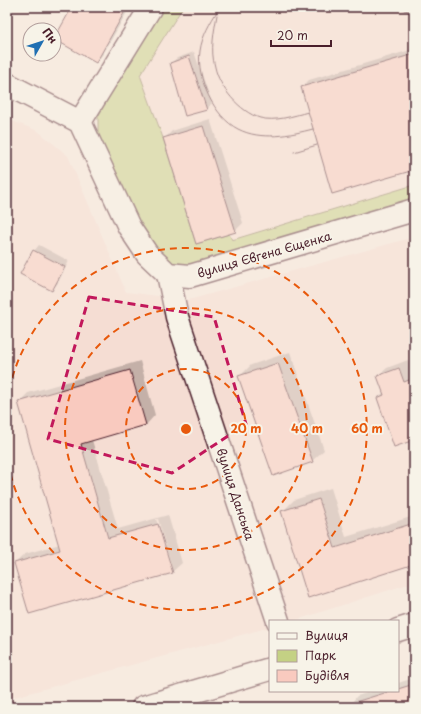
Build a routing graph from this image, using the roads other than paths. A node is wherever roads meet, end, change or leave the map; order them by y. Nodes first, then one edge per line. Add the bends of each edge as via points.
1 (151, 7) edge
2 (7, 84) edge
3 (80, 122) junction
4 (414, 210) edge
5 (168, 274) junction
6 (278, 620) edge
7 (414, 625) edge
8 (399, 630) edge
9 (269, 669) edge
10 (143, 707) edge

1 - 3 street
2 - 3 street
3 - 5 street via 129,226 147,254
4 - 5 street, вулиця Євгена Єщенка via 190,276
5 - 6 street, вулиця Данська via 177,317
7 - 8 street
9 - 10 street

